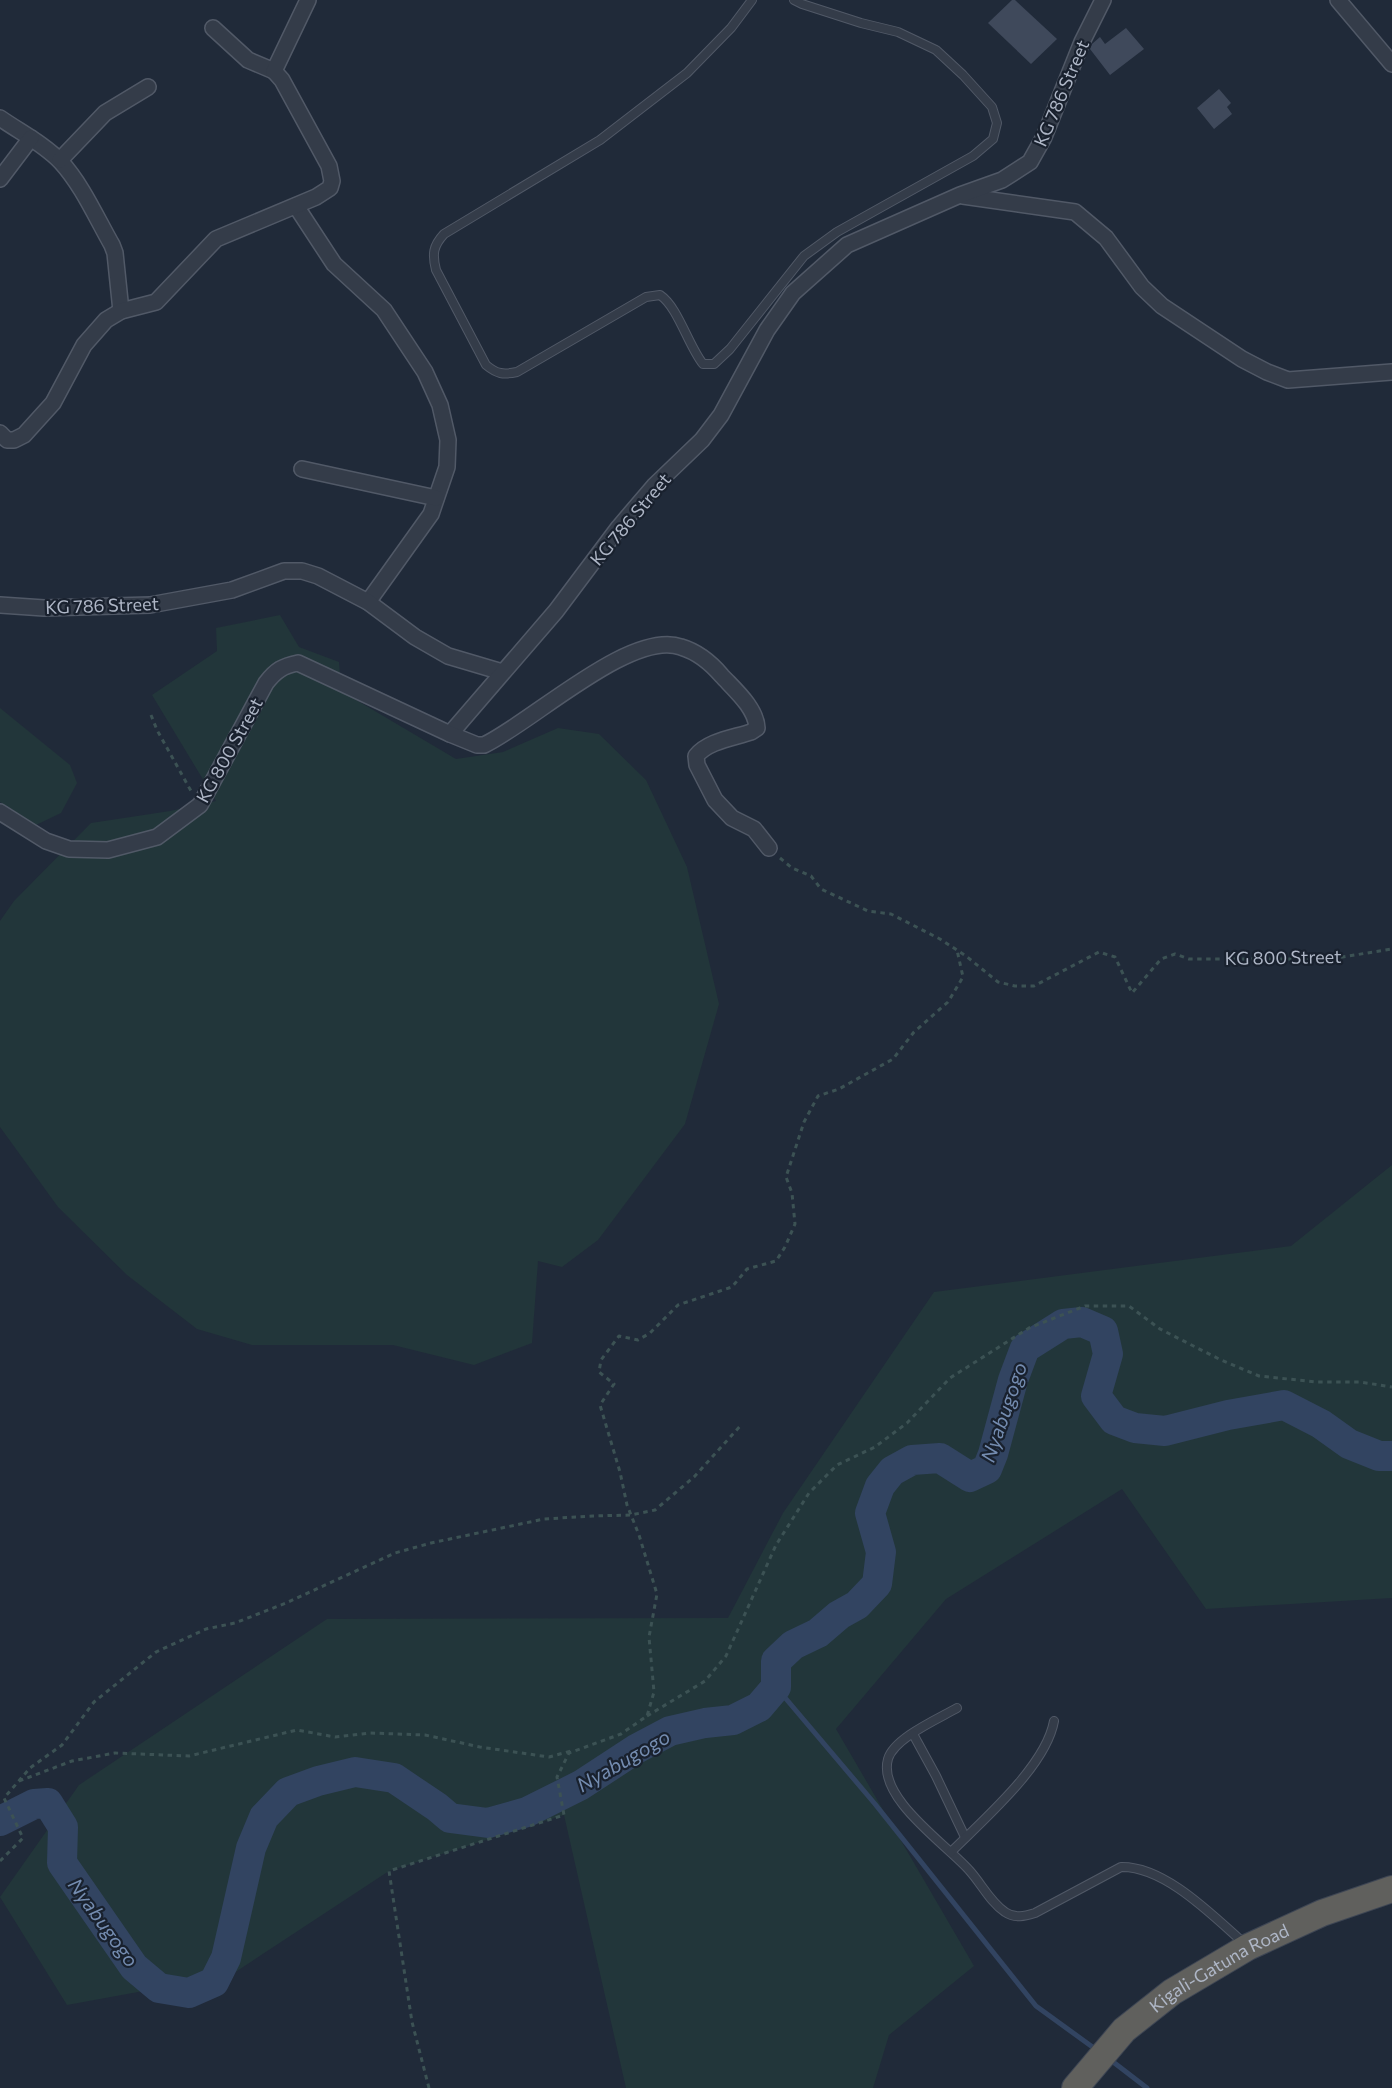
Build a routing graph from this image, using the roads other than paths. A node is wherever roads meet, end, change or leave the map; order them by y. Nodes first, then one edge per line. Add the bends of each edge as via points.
1 (308, 0) edge
2 (752, 0) edge
3 (794, 0) edge
4 (1102, 0) edge
5 (1338, 0) edge
6 (213, 28) dead end
7 (1392, 64) edge
8 (274, 71) junction
9 (148, 87) dead end
10 (0, 118) edge
11 (31, 138) junction
12 (60, 160) junction
13 (0, 179) edge
14 (960, 195) junction
15 (296, 206) junction
16 (121, 311) junction
17 (1392, 372) edge
18 (0, 433) edge
19 (302, 470) dead end
20 (436, 498) junction
21 (368, 602) junction
22 (0, 605) edge
23 (502, 672) junction
24 (450, 734) junction
25 (0, 812) edge
26 (768, 848) road end
27 (957, 1708) dead end
28 (1054, 1721) dead end
29 (913, 1734) junction
30 (965, 1837) junction
31 (951, 1852) junction
32 (1392, 1889) edge
33 (1248, 1947) junction
34 (1075, 2088) edge

1 - 8 street
2 - 3 lane via 687,74 600,140 444,234 436,243 432,254 436,270 486,365 495,373 517,372 646,297 660,295 668,301 703,364 714,364 804,256 837,232 973,156 993,140 997,123 992,107 936,50 898,32
4 - 14 street, KG 786 Street via 1030,162 1002,180
5 - 7 street
6 - 8 street via 248,60
8 - 15 street via 329,166 332,181 330,188
9 - 12 street via 105,113
10 - 11 street
11 - 12 street
11 - 13 street
12 - 16 street via 112,245
14 - 17 street via 1075,212 1106,238 1142,288 1162,306 1267,372 1288,380
14 - 23 street, KG 786 Street via 847,246 793,293 702,440 654,486 556,612
15 - 16 street via 216,239 156,302
15 - 20 street via 334,264 384,310 425,372 440,405 448,440 447,467
16 - 18 street via 106,320 84,345 53,403 24,435 7,440
19 - 20 street
20 - 21 street via 431,514
21 - 22 street, KG 786 Street via 318,576 284,571 232,590 150,605
21 - 23 street, KG 786 Street via 448,656
23 - 24 street
24 - 25 street, KG 800 Street via 298,663 284,666 266,682 200,805 157,837 108,850 69,849 46,841
24 - 26 street, KG 800 Street via 484,745 618,659 644,649 680,646 710,662 743,700 756,722 751,732 708,746 696,756 715,800 732,818 754,829
27 - 29 lane
28 - 30 lane via 1041,1754 1004,1800
29 - 30 lane
29 - 31 lane via 892,1752 887,1766 889,1778 906,1810
30 - 31 lane
31 - 33 lane via 1004,1911 1022,1917 1121,1867 1146,1870 1192,1899
32 - 33 highway, Kigali-Gatuna Road via 1322,1913
33 - 34 highway, Kigali-Gatuna Road via 1172,1992 1124,2030

